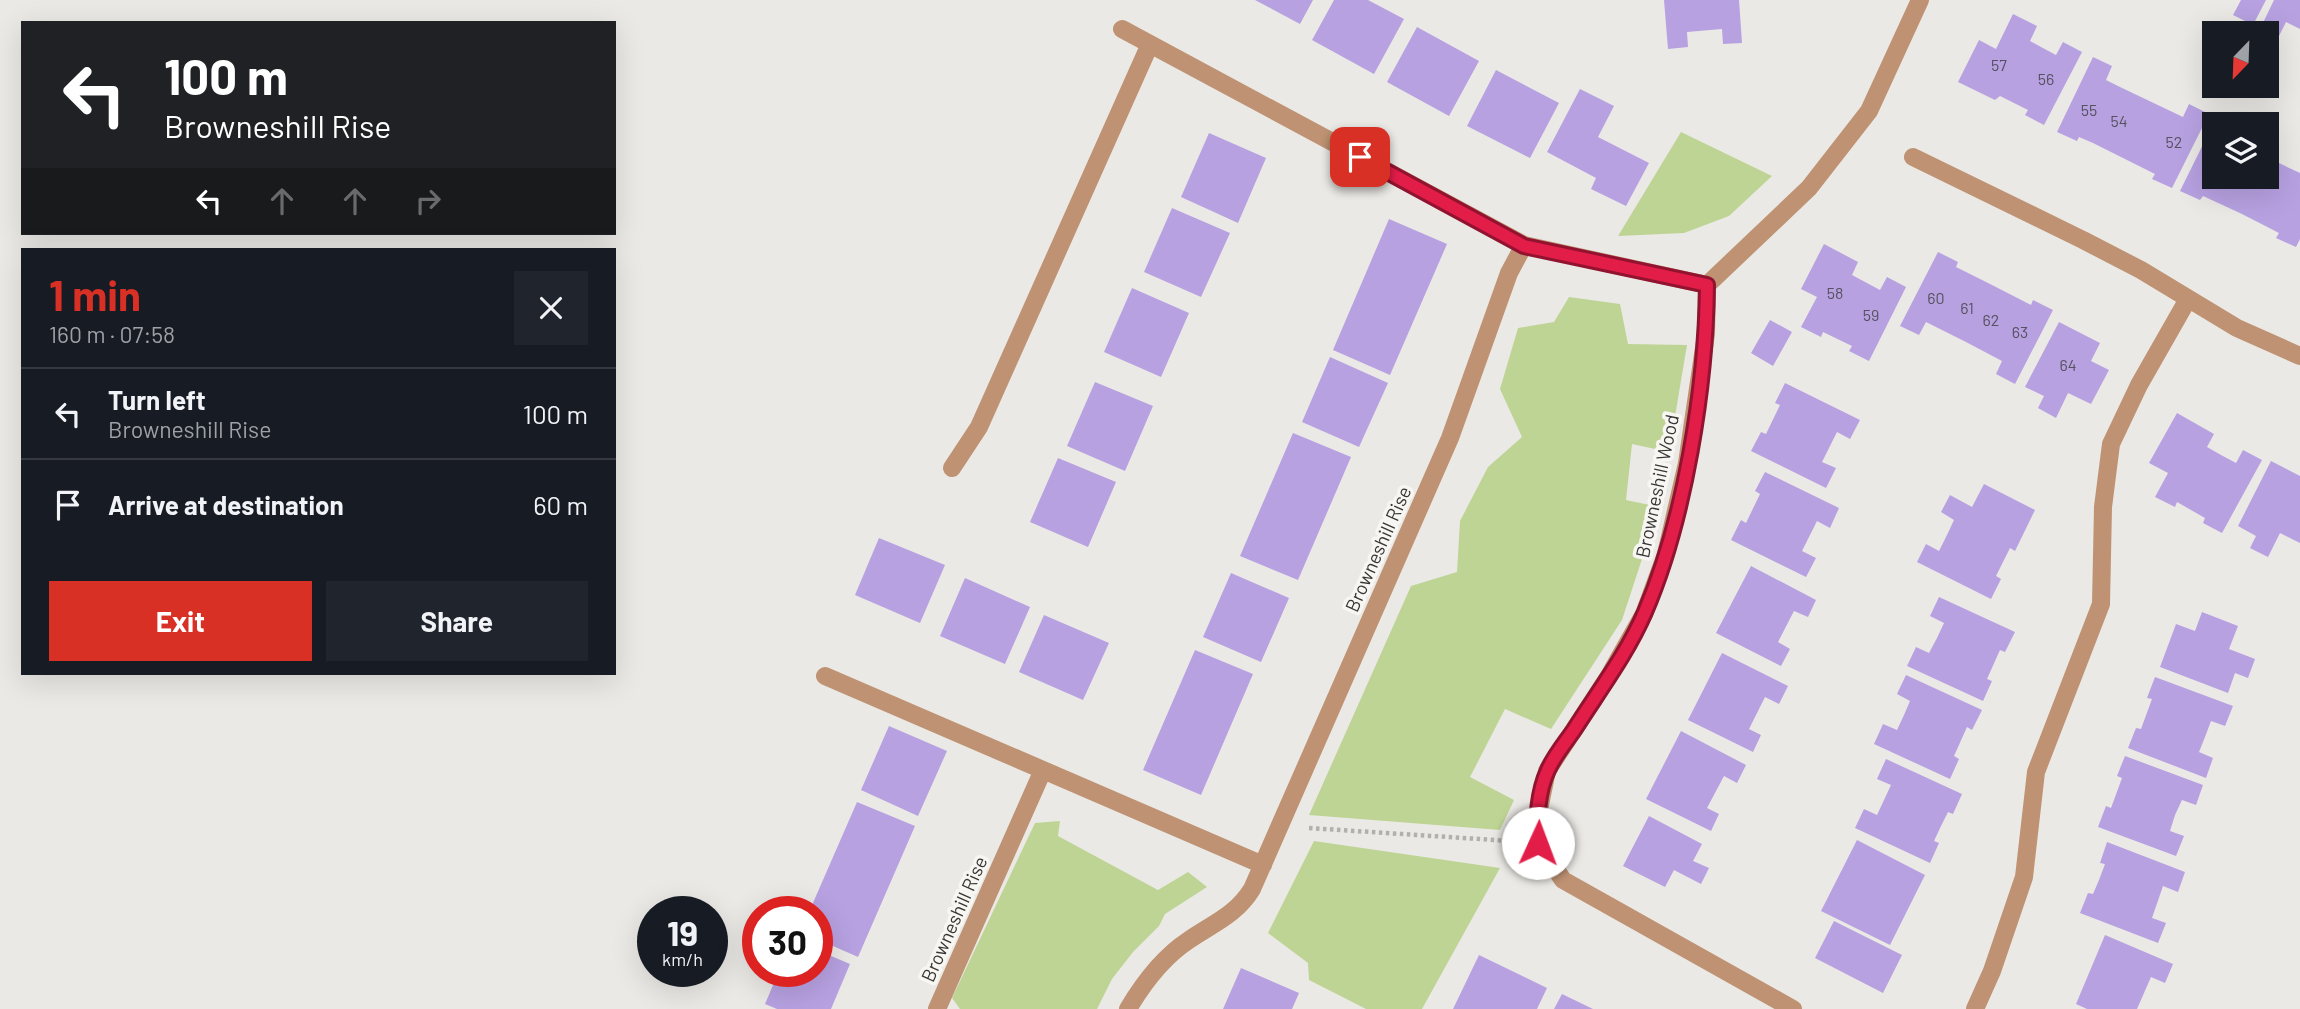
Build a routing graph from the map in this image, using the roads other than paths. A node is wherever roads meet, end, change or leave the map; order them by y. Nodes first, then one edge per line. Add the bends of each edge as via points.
1 (1920, 0) edge
2 (1122, 29) dead end
3 (1150, 44) junction
4 (1913, 157) dead end
5 (1524, 246) junction
6 (1707, 285) junction
7 (2188, 299) junction
8 (2300, 356) edge
9 (952, 468) dead end
10 (825, 676) dead end
11 (1043, 770) junction
12 (1262, 865) junction
13 (937, 1009) edge
14 (1128, 1009) edge
15 (1793, 1009) edge
16 (1975, 1009) edge

1 - 6 street via 1869,111 1809,188
2 - 3 street
3 - 5 street
3 - 9 street via 979,427
4 - 7 street via 2083,240
5 - 6 street
5 - 12 street, Browneshill Rise via 1509,273 1450,438
6 - 15 street, Browneshill Wood via 1706,334 1687,463 1666,554 1644,614 1547,771 1536,824 1538,843 1563,880
7 - 8 street via 2237,328
7 - 16 street via 2111,444 2103,507 2101,604 2036,772 2024,877
10 - 11 street
11 - 12 street
11 - 13 street, Browneshill Rise
12 - 14 street, Browneshill Rise via 1242,905 1166,958

